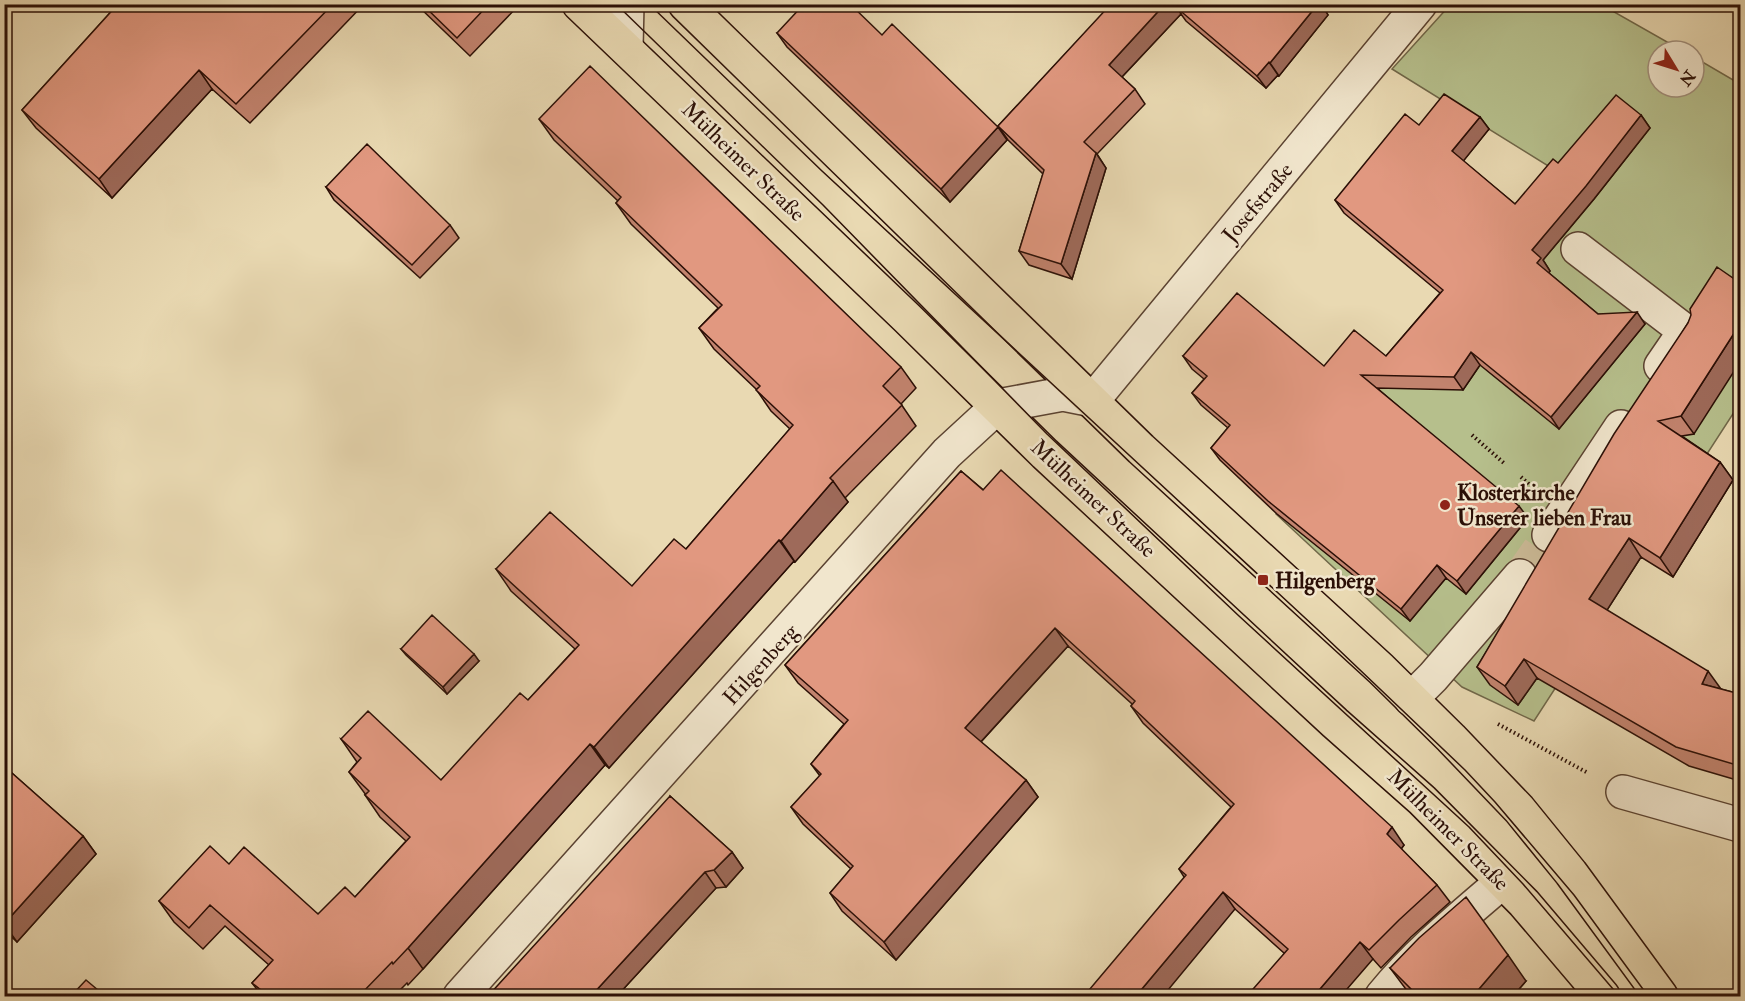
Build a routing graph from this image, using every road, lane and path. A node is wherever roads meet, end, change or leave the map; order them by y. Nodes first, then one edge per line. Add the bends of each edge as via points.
1 (579, 4) edge
2 (627, 4) edge
3 (685, 4) edge
4 (1420, 4) edge
5 (626, 48) junction
6 (1578, 249) dead end
7 (1093, 400) junction
8 (998, 406) junction
9 (1472, 435) dead end
10 (1505, 464) dead end
11 (1549, 535) tunnel mouth
12 (1520, 576) tunnel mouth
13 (1412, 699) junction
14 (1623, 792) dead end
15 (1740, 825) edge
16 (1502, 882) junction
17 (460, 996) edge
18 (1382, 996) edge
19 (1603, 996) edge
20 (1661, 996) edge

1 - 5 main road, Mülheimer Straße
2 - 5 street
3 - 7 main road
4 - 7 street, Josefstraße
5 - 8 main road, Mülheimer Straße
6 - 11 street via 1685,331
7 - 8 street via 1063,394
7 - 13 main road
8 - 16 main road, Mülheimer Straße via 1045,454 1422,800
8 - 17 street, Hilgenberg via 947,453
9 - 10 path
12 - 13 street
13 - 20 main road via 1519,810 1571,873
14 - 15 street
16 - 18 street via 1433,942
16 - 19 main road, Mülheimer Straße

